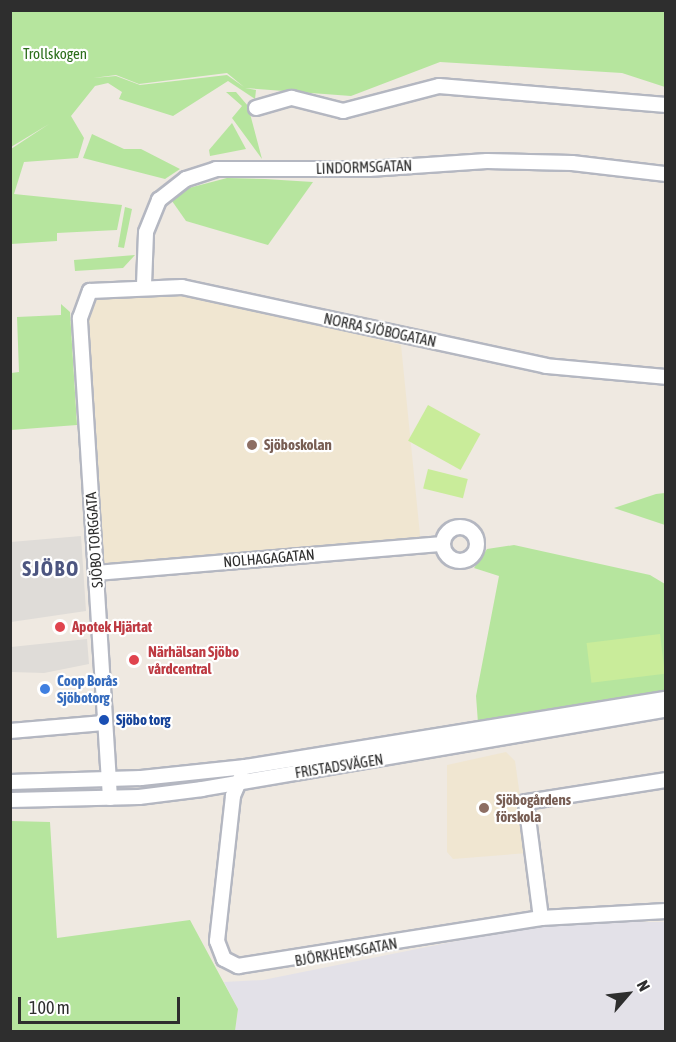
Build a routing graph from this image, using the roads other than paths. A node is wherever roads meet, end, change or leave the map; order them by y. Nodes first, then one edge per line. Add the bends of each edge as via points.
1 (666, 105) edge
2 (256, 108) dead end
3 (666, 174) edge
4 (144, 285) junction
5 (94, 288) joint
6 (666, 377) edge
7 (443, 544) dead end
8 (96, 573) junction
9 (666, 699) edge
10 (666, 710) edge
11 (104, 723) junction
12 (10, 731) edge
13 (245, 767) junction
14 (108, 779) junction
15 (666, 780) edge
16 (10, 782) edge
17 (238, 782) junction
18 (110, 798) junction
19 (10, 800) edge
20 (666, 911) edge
21 (541, 918) junction

1 - 2 street via 439,86 343,111 292,98
3 - 4 street, LINDORMSGATAN via 572,163 487,161 369,169 216,169 186,179 159,200 146,232
4 - 5 street, NORRA SJÖBOGATAN
4 - 6 street, NORRA SJÖBOGATAN via 204,291 546,366
5 - 8 street, SJÖBO TORGGATA via 84,297 80,318
7 - 8 street, NOLHAGAGATAN
8 - 11 street, SJÖBO TORGGATA
9 - 13 street, FRISTADSVÄGEN
10 - 17 street, FRISTADSVÄGEN
11 - 12 street
11 - 14 street, SJÖBO TORGGATA
13 - 14 street, FRISTADSVÄGEN
13 - 17 street, BJÖRKHEMSGATAN
14 - 16 street, FRISTADSVÄGEN
14 - 18 street, SJÖBO TORGGATA
15 - 21 street via 526,802
17 - 18 street, FRISTADSVÄGEN
17 - 21 street, BJÖRKHEMSGATAN via 217,940 231,964 253,968
18 - 19 street, FRISTADSVÄGEN
20 - 21 street, BJÖRKHEMSGATAN

